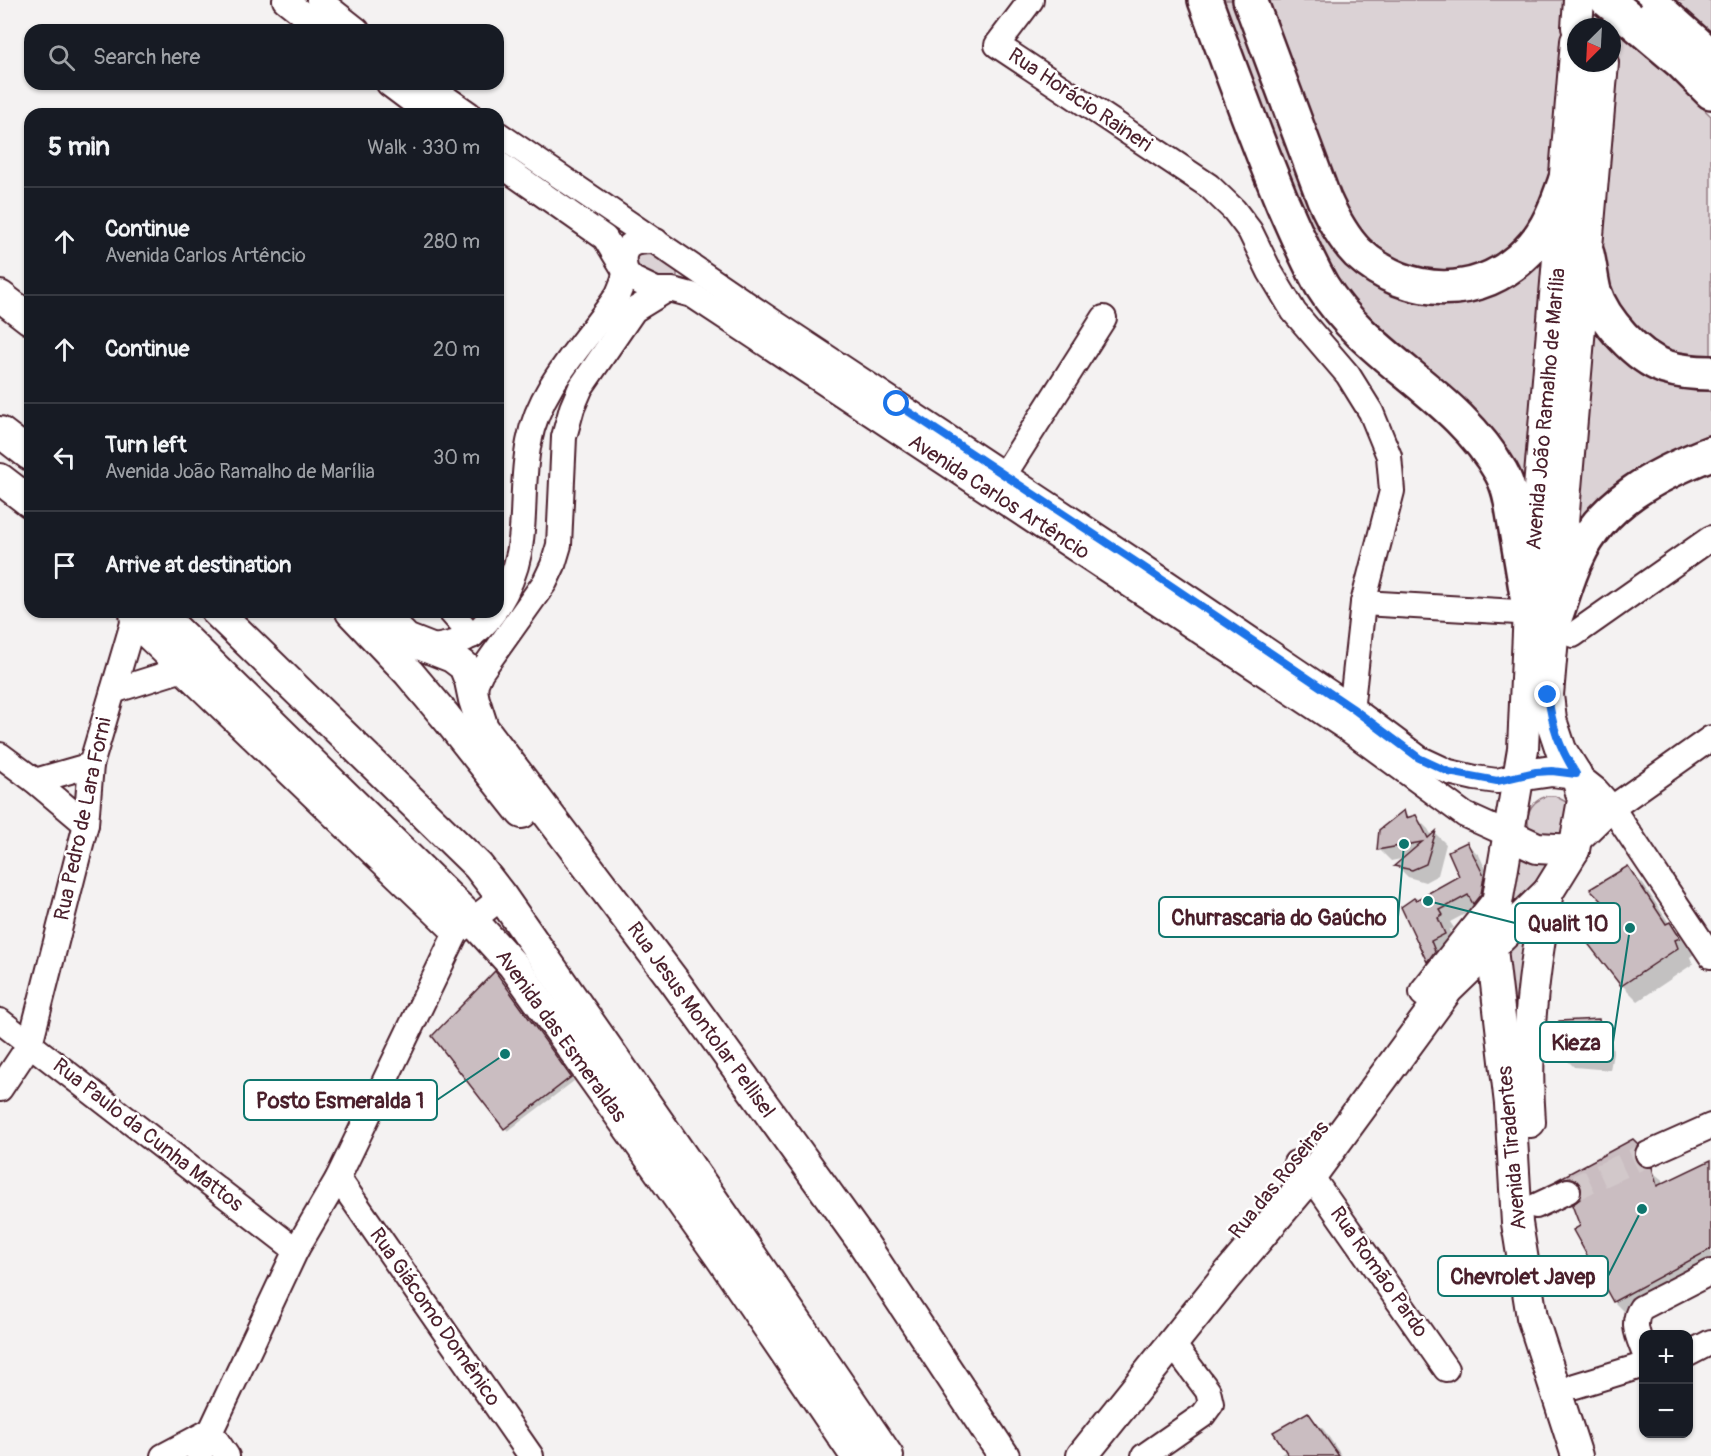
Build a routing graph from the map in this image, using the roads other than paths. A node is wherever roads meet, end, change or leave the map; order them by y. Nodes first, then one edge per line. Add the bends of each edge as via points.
1 (285, 0) edge
2 (319, 0) edge
3 (1031, 0) edge
4 (1205, 0) edge
5 (1250, 0) edge
6 (1579, 0) edge
7 (1620, 9) edge
8 (1578, 18) edge
9 (315, 24) edge
10 (349, 24) edge
11 (1711, 56) edge
12 (1574, 72) edge
13 (1602, 72) edge
14 (397, 90) edge
15 (435, 90) edge
16 (1711, 92) edge
17 (421, 108) edge
18 (460, 108) edge
19 (504, 138) edge
20 (504, 167) edge
21 (1566, 179) junction
22 (664, 247) junction
23 (1587, 254) junction
24 (625, 270) junction
25 (0, 274) edge
26 (24, 291) edge
27 (669, 291) junction
28 (0, 296) edge
29 (24, 314) edge
30 (1104, 318) dead end
31 (1711, 373) edge
32 (0, 432) edge
33 (24, 450) edge
34 (1711, 453) edge
35 (1004, 476) junction
36 (0, 478) edge
37 (24, 497) edge
38 (1711, 538) edge
39 (1135, 575) junction
40 (504, 595) edge
41 (1364, 603) junction
42 (140, 618) edge
43 (142, 618) edge
44 (143, 618) edge
45 (223, 618) edge
46 (357, 618) edge
47 (386, 618) edge
48 (456, 618) edge
49 (490, 618) edge
50 (1544, 618) junction
51 (471, 636) junction
52 (428, 648) junction
53 (180, 670) junction
54 (409, 673) junction
55 (113, 691) junction
56 (474, 700) junction
57 (446, 717) junction
58 (1350, 719) junction
59 (1711, 738) edge
60 (0, 755) edge
61 (91, 765) junction
62 (1576, 774) junction
63 (1518, 776) junction
64 (34, 780) junction
65 (1612, 808) junction
66 (86, 824) junction
67 (1507, 834) junction
68 (1575, 847) junction
69 (1548, 892) junction
70 (502, 897) junction
71 (1496, 903) junction
72 (464, 926) junction
73 (1709, 948) edge
74 (1492, 949) junction
75 (1448, 989) junction
76 (1498, 994) junction
77 (0, 1022) edge
78 (30, 1044) junction
79 (0, 1089) edge
80 (1711, 1126) edge
81 (1648, 1154) tunnel mouth
82 (1303, 1169) junction
83 (338, 1178) junction
84 (1568, 1191) tunnel mouth
85 (1536, 1206) junction
86 (729, 1247) junction
87 (296, 1250) junction
88 (1711, 1272) edge
89 (1215, 1274) junction
90 (875, 1276) junction
91 (1639, 1336) edge
92 (1711, 1342) edge
93 (1172, 1343) junction
94 (1693, 1352) edge
95 (1639, 1367) edge
96 (1446, 1369) dead end
97 (1575, 1386) junction
98 (1117, 1399) junction
99 (210, 1431) junction
100 (163, 1456) edge
101 (199, 1456) edge
102 (227, 1456) edge
103 (531, 1456) edge
104 (856, 1456) edge
105 (888, 1456) edge
106 (984, 1456) edge
107 (1004, 1456) edge
108 (1060, 1456) edge
109 (1083, 1456) edge
110 (1144, 1456) edge
111 (1577, 1456) edge
112 (1597, 1456) edge

1 - 9 street
2 - 10 street
3 - 41 street, Rua Horácio Raineri via 997,45 1209,186 1234,210 1250,231 1294,312 1348,375 1371,412 1389,456 1392,491
4 - 50 highway via 1271,176 1323,286 1361,332 1446,404 1502,473
5 - 21 highway via 1333,220 1358,253 1377,267 1403,280 1428,286 1452,288 1494,277 1521,258 1542,234 1554,215
6 - 8 main road
7 - 11 highway
7 - 16 highway
12 - 21 main road, Avenida João Ramalho de Marília
13 - 23 main road, Avenida João Ramalho de Marília
14 - 17 street
15 - 18 street
19 - 22 street, Avenida Carlos Artêncio
20 - 24 street, Avenida Carlos Artêncio via 605,238
21 - 50 main road, Avenida João Ramalho de Marília
22 - 24 street via 640,241 631,244 624,256
22 - 27 street via 679,264 681,273
22 - 35 street, Avenida Carlos Artêncio
23 - 31 highway via 1594,291 1621,335 1663,366 1689,373
23 - 50 main road, Avenida João Ramalho de Marília
24 - 27 street, Avenida Carlos Artêncio via 644,285
24 - 40 street via 618,294 554,383 536,417 529,441 518,563
25 - 26 main road
27 - 39 street, Avenida Carlos Artêncio via 692,295
27 - 56 street via 634,310 581,387 564,437 559,545 553,565 481,672
28 - 29 main road
30 - 35 street
32 - 33 main road
34 - 50 highway via 1647,482 1610,510 1577,557
35 - 39 street, Avenida Carlos Artêncio
36 - 37 main road
38 - 50 street
39 - 58 street, Avenida Carlos Artêncio
41 - 50 street
41 - 58 street
42 - 55 street, Rua Pedro de Lara Forni
43 - 53 street
44 - 72 main road, Avenida das Esmeraldas
45 - 70 main road, Avenida das Esmeraldas via 478,867
46 - 54 main road, Rua Jesus Montolar Pellisel
47 - 52 main road, Rua Jesus Montolar Pellisel via 406,639
48 - 51 street
49 - 51 street
50 - 62 main road, Avenida João Ramalho de Marília via 1551,720 1561,750
50 - 63 main road, Avenida João Ramalho de Marília via 1527,687
51 - 52 street via 458,643
52 - 54 main road via 415,658
52 - 56 main road, Rua Jesus Montolar Pellisel via 464,666
53 - 55 street
53 - 72 street
54 - 57 main road, Rua Jesus Montolar Pellisel
55 - 61 street, Rua Pedro de Lara Forni
56 - 57 main road via 457,718
56 - 90 main road, Rua Jesus Montolar Pellisel via 483,728 675,982
57 - 90 main road, Rua Jesus Montolar Pellisel via 659,988
58 - 63 street, Avenida Carlos Artêncio via 1449,772 1497,781
58 - 67 street, Avenida Carlos Artêncio via 1465,815
59 - 65 street
60 - 64 street
61 - 64 street
61 - 66 street, Rua Pedro de Lara Forni
62 - 63 main road via 1552,771
62 - 65 street
62 - 68 main road via 1583,800
63 - 67 main road
64 - 66 street
65 - 68 street
65 - 73 street
66 - 78 street, Rua Pedro de Lara Forni
67 - 68 main road via 1537,848
67 - 71 main road, Avenida Tiradentes
68 - 69 main road
69 - 74 main road, Rua das Roseiras
69 - 85 main road, Avenida Tiradentes via 1530,1035 1528,1100
70 - 72 street
70 - 86 main road, Avenida das Esmeraldas
71 - 74 main road, Avenida Tiradentes
71 - 82 main road, Rua das Roseiras via 1449,960
72 - 83 street
72 - 86 main road, Avenida das Esmeraldas via 513,965
74 - 75 main road, Rua das Roseiras
74 - 76 main road, Avenida Tiradentes
75 - 76 main road via 1471,984
75 - 82 main road, Rua das Roseiras
76 - 111 main road, Avenida Tiradentes via 1517,1223 1532,1317
77 - 78 street, Rua Paulo da Cunha Mattos
78 - 79 street, Rua Pedro de Lara Forni
78 - 87 street, Rua Paulo da Cunha Mattos
80 - 81 street
82 - 89 main road, Rua das Roseiras
82 - 96 street, Rua Romão Pardo
83 - 87 street
83 - 103 street, Rua Giácomo Domênico
84 - 85 street
85 - 97 main road, Avenida Tiradentes via 1552,1312
86 - 104 main road, Avenida das Esmeraldas
86 - 105 main road, Avenida das Esmeraldas
87 - 99 street
88 - 91 street via 1641,1308 1635,1324
89 - 93 main road, Rua das Roseiras
89 - 98 main road, Rua das Roseiras
90 - 106 main road, Rua Jesus Montolar Pellisel
90 - 107 main road, Rua Jesus Montolar Pellisel
92 - 94 street
93 - 98 main road, Rua das Roseiras
93 - 110 street via 1208,1391 1210,1404 1203,1415
95 - 97 street
97 - 112 main road, Avenida Tiradentes
98 - 108 main road, Rua das Roseiras
98 - 109 main road, Rua das Roseiras
99 - 100 street
99 - 101 street
99 - 102 street

